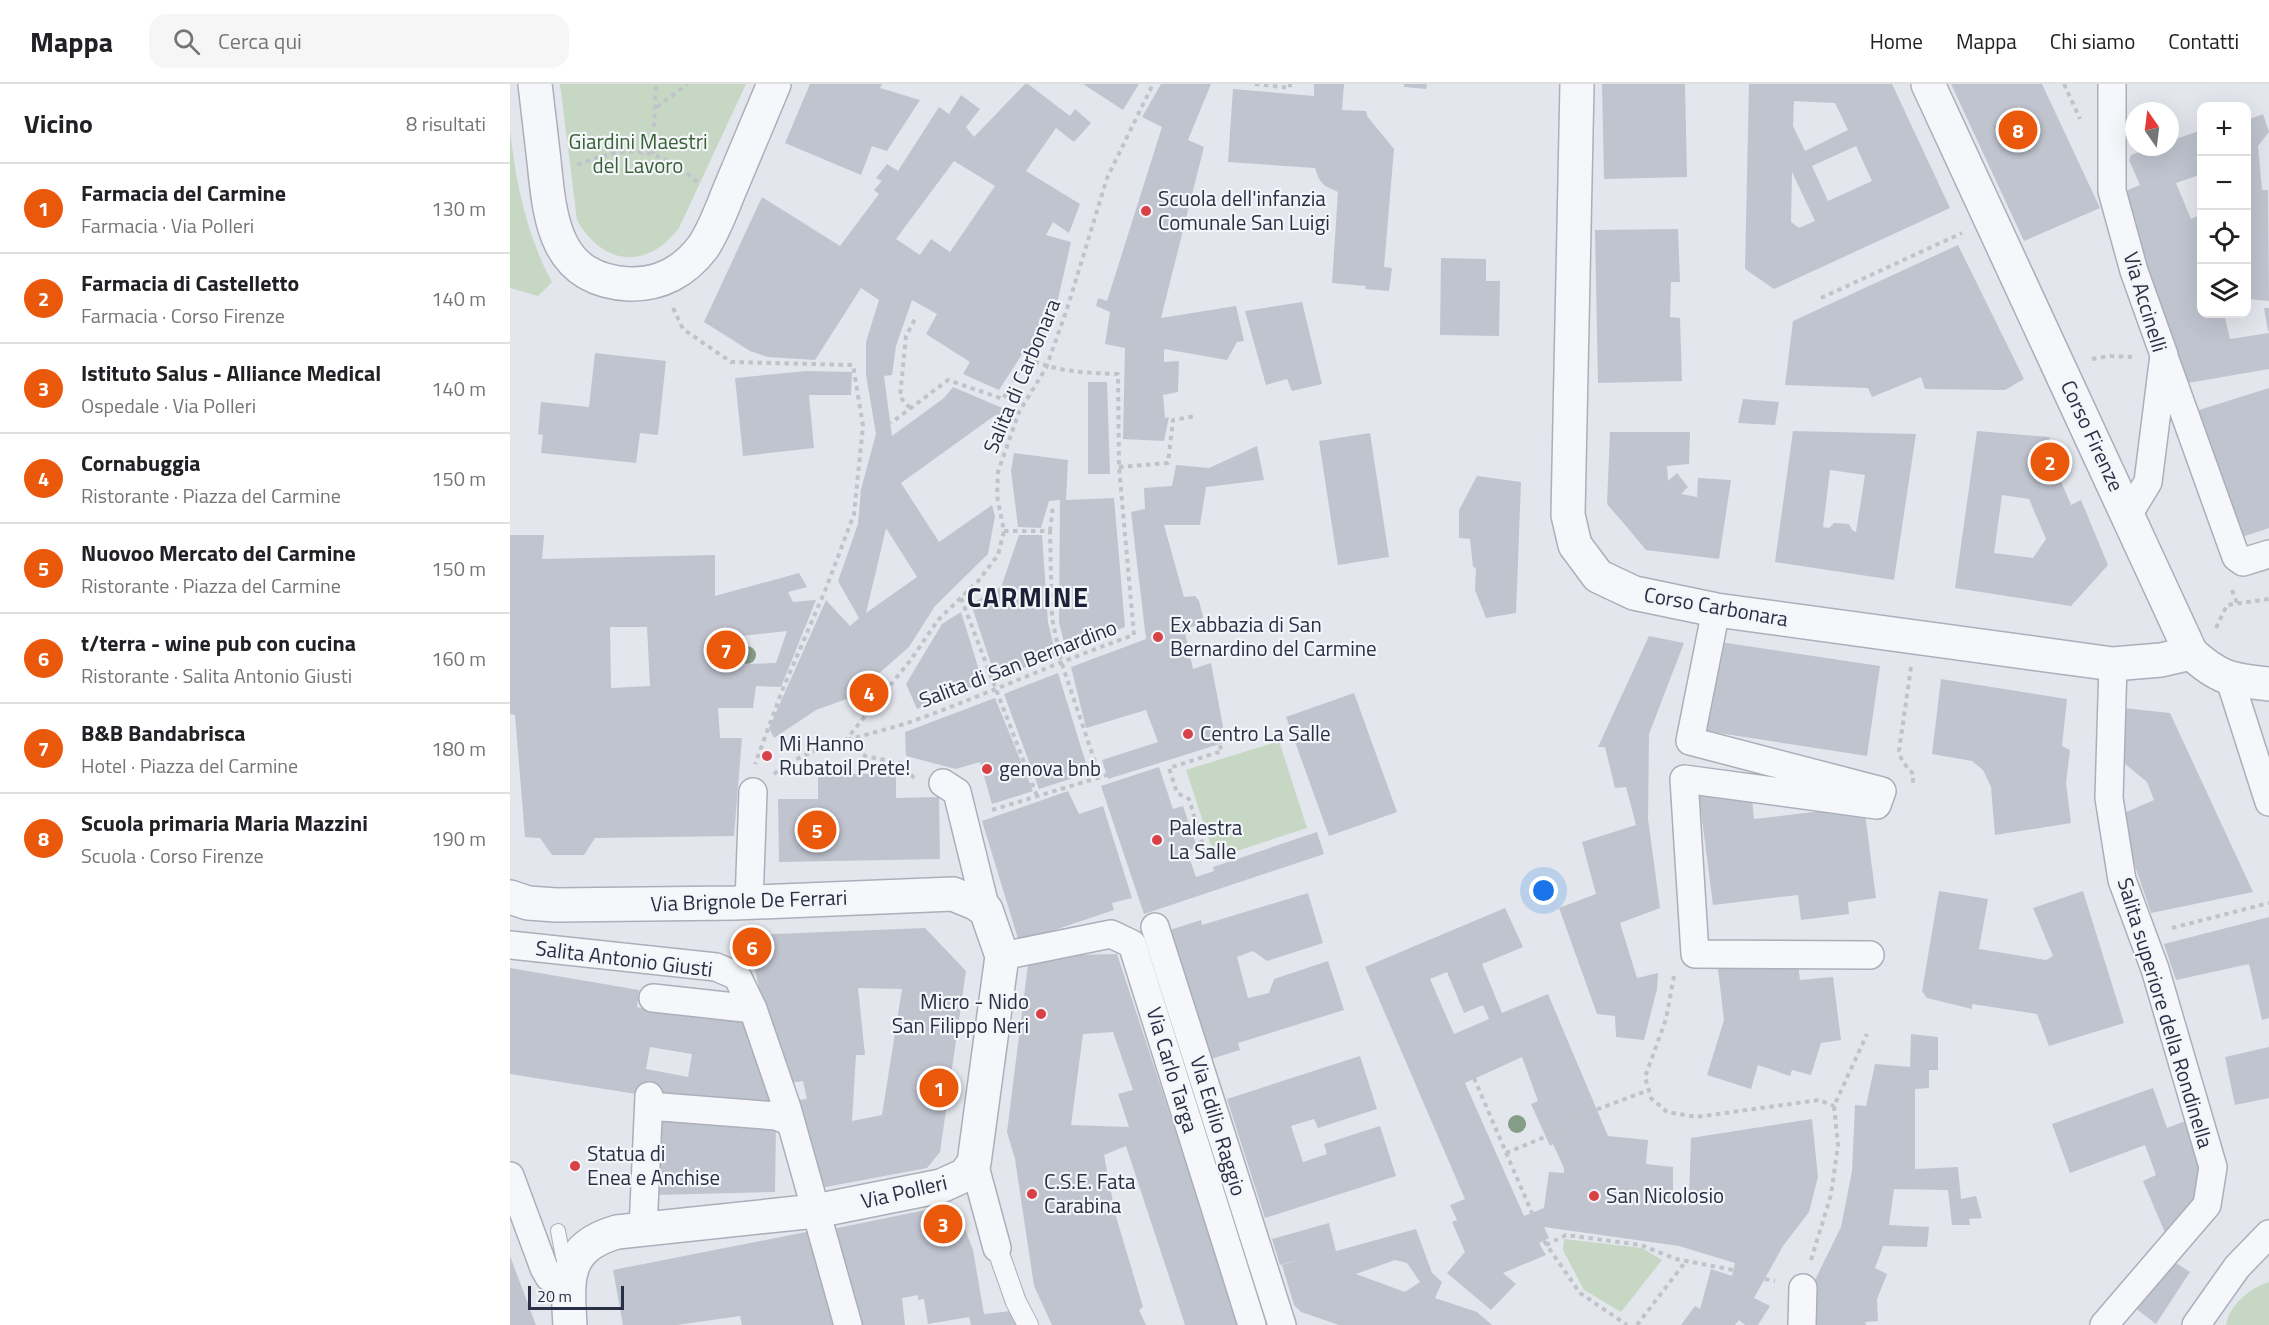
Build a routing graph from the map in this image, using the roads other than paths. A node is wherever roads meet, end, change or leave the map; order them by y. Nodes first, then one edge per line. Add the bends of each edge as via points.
1 (535, 84) edge
2 (774, 84) edge
3 (1577, 84) edge
4 (1928, 84) edge
5 (2112, 84) edge
6 (2163, 352) junction
7 (2128, 515) junction
8 (2269, 554) edge
9 (1716, 610) junction
10 (2201, 642) junction
11 (2113, 664) junction
12 (2230, 680) junction
13 (2269, 684) edge
14 (943, 783) road end
15 (753, 792) road end
16 (2269, 802) edge
17 (510, 897) edge
18 (749, 903) junction
19 (986, 910) junction
20 (1155, 927) dead end
21 (510, 945) edge
22 (1870, 955) dead end
23 (1002, 956) junction
24 (653, 998) dead end
25 (753, 1009) junction
26 (790, 1122) junction
27 (974, 1163) junction
28 (510, 1176) edge
29 (816, 1211) junction
30 (625, 1229) junction
31 (558, 1231) dead end
32 (2269, 1234) edge
33 (997, 1248) joint
34 (570, 1274) junction
35 (1803, 1288) road end
36 (570, 1325) edge
37 (848, 1325) edge
38 (1028, 1325) edge
39 (1252, 1325) edge
40 (1282, 1325) edge
41 (1802, 1325) edge
42 (2104, 1325) edge
43 (2196, 1325) edge

1 - 2 street via 545,177 557,238 574,263 604,279 642,284 659,280 690,262 711,234
3 - 9 street, Corso Carbonara via 1570,529 1575,545 1598,576 1634,593
4 - 7 street, Corso Firenze
5 - 6 street, Via Accinelli via 2112,191 2134,271
6 - 7 street, Via Accinelli via 2148,482
6 - 8 street via 2236,557 2243,562
7 - 10 street, Corso Firenze
9 - 11 street, Corso Carbonara
9 - 22 street via 1690,741 1882,791 1877,805 1684,779 1695,954
10 - 11 street, Corso Carbonara via 2161,660
10 - 12 street via 2208,669
11 - 42 street, Salita superiore della Rondinella via 2109,798 2122,880 2213,1167 2207,1205
12 - 13 street
12 - 16 street
14 - 19 street via 957,792
15 - 18 street
17 - 18 street, Via Brignole De Ferrari via 556,905
18 - 19 street, Via Brignole De Ferrari via 953,894
19 - 23 street, Via Polleri
20 - 40 street, Via Edilio Raggio
21 - 25 street, Salita Antonio Giusti via 716,967 737,976
23 - 27 street, Via Polleri
23 - 39 street, Via Carlo Targa via 1111,934 1132,944
24 - 25 street
25 - 26 street, Salita Antonio Giusti
26 - 29 street, Salita Antonio Giusti
26 - 30 street via 776,1116 649,1101
27 - 29 street, Via Polleri via 965,1175 942,1185
27 - 33 street
28 - 34 street via 549,1277
29 - 30 street, Via Polleri
29 - 37 street, Salita Antonio Giusti
30 - 34 street, Via Polleri via 591,1243
31 - 34 lane
32 - 43 street via 2237,1267
33 - 38 street
34 - 36 street
35 - 41 street

